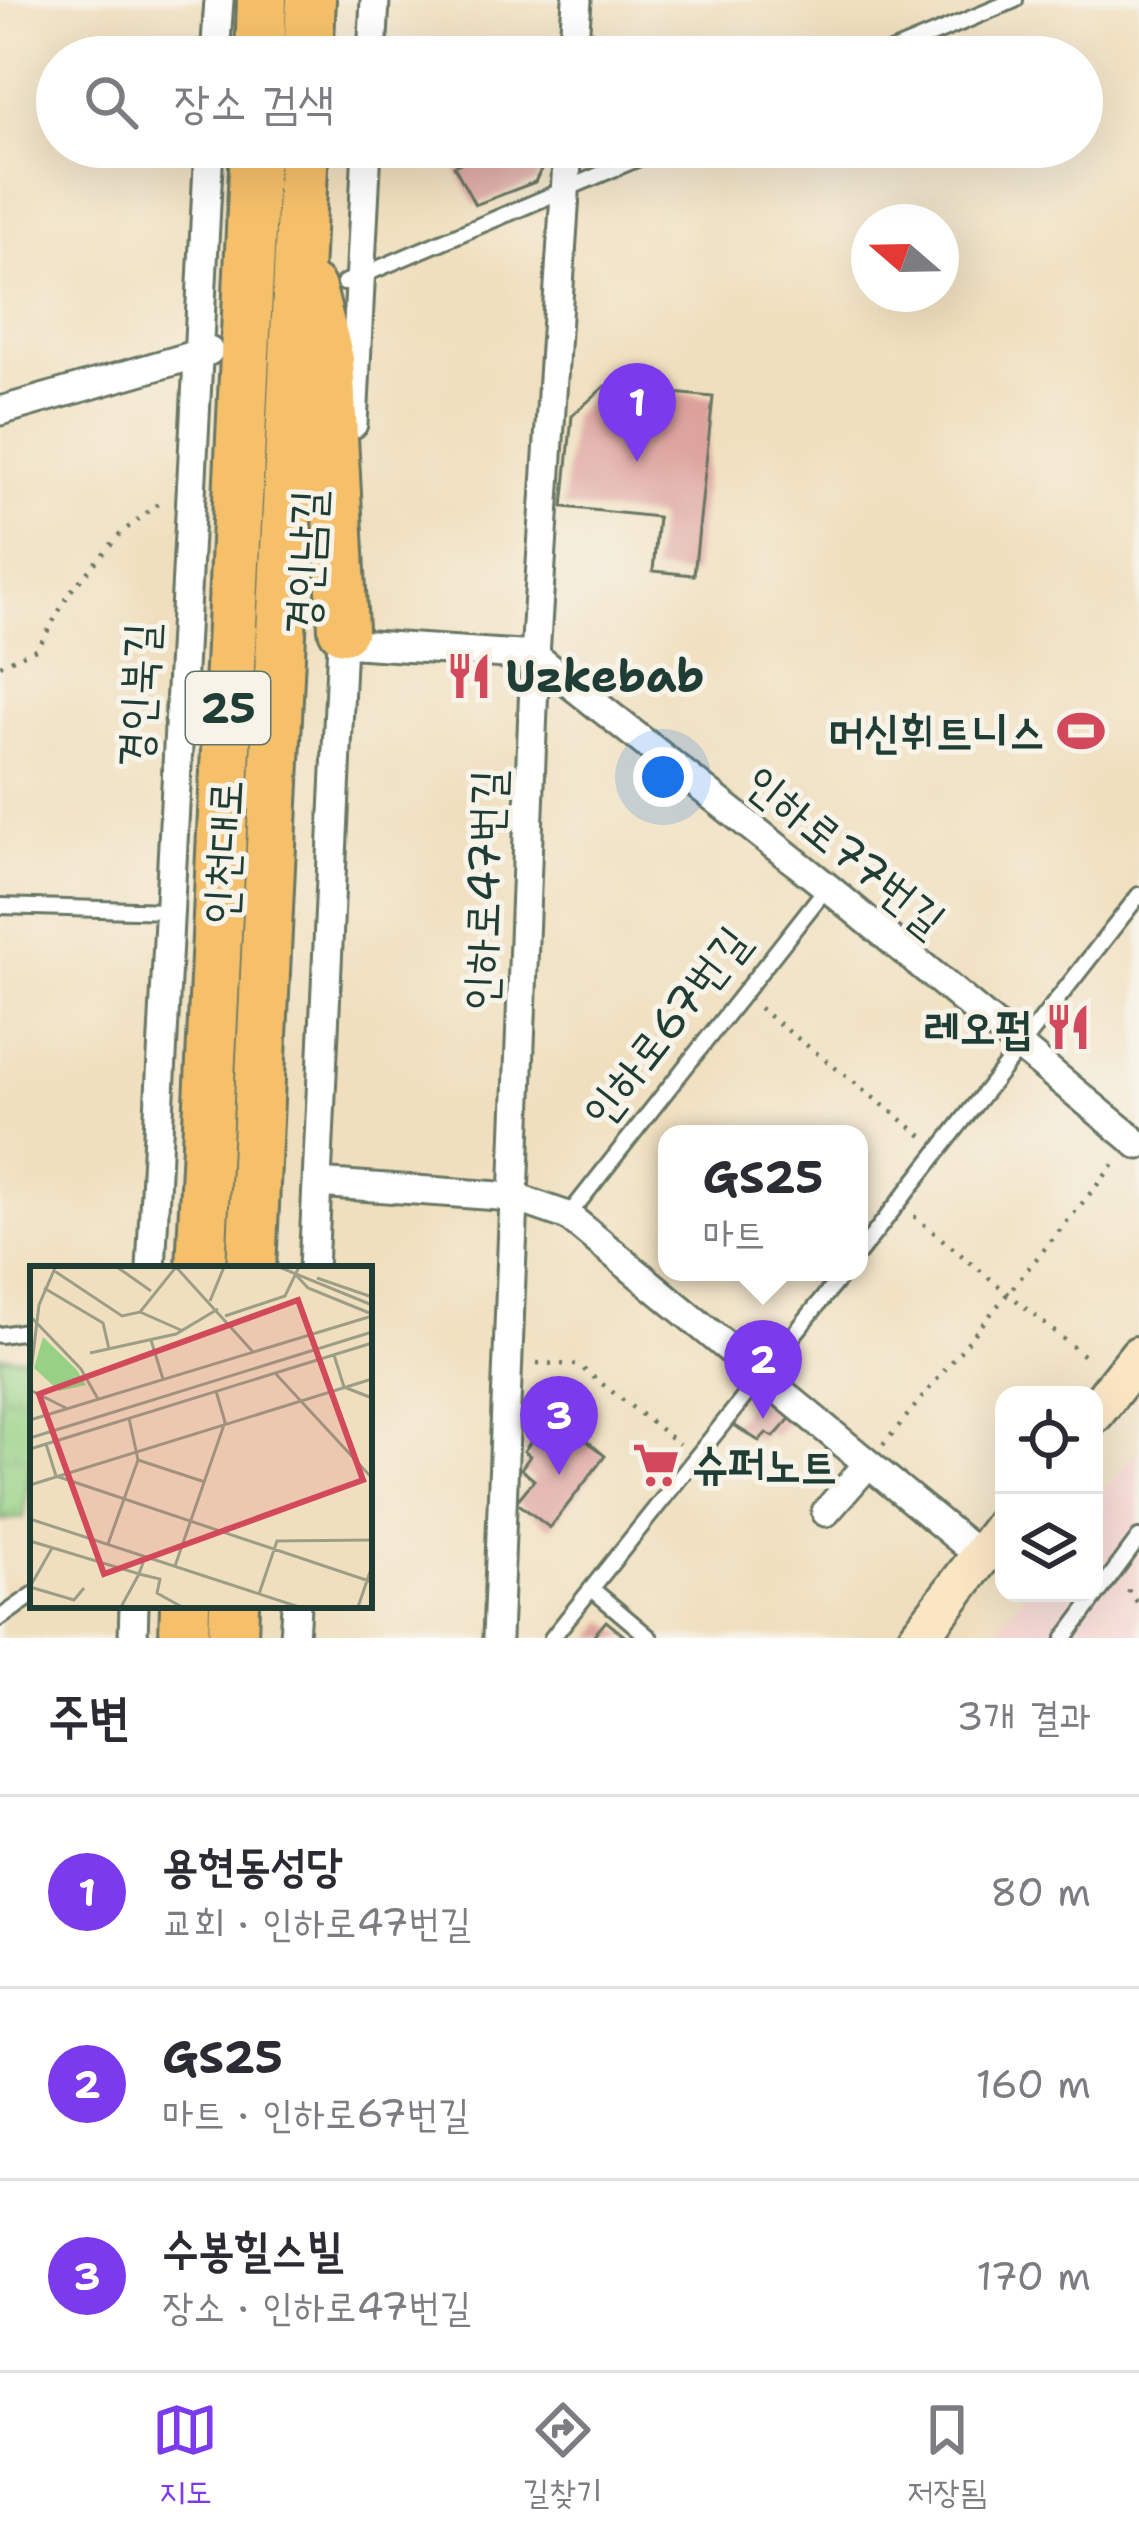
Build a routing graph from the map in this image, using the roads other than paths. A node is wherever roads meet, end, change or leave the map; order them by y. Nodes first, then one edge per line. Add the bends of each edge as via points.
1 (219, 0) edge
2 (262, 0) edge
3 (311, 0) edge
4 (375, 0) edge
5 (577, 0) edge
6 (1015, 0) edge
7 (216, 36) edge
8 (261, 36) edge
9 (309, 36) edge
10 (373, 36) edge
11 (575, 36) edge
12 (929, 36) edge
13 (208, 168) edge
14 (254, 168) edge
15 (303, 168) edge
16 (365, 168) edge
17 (567, 168) edge
18 (616, 168) edge
19 (566, 189) junction
20 (299, 242) junction
21 (352, 279) junction
22 (203, 354) junction
23 (0, 411) edge
24 (342, 636) junction
25 (535, 656) junction
26 (827, 887) junction
27 (1139, 895) edge
28 (0, 906) edge
29 (168, 911) junction
30 (1018, 1045) junction
31 (1136, 1143) edge
32 (317, 1183) junction
33 (513, 1197) junction
34 (568, 1216) junction
35 (868, 1241) edge
36 (151, 1266) edge
37 (201, 1266) edge
38 (250, 1266) edge
39 (313, 1266) edge
40 (837, 1281) edge
41 (30, 1330) edge
42 (0, 1335) edge
43 (763, 1377) junction
44 (868, 1464) junction
45 (826, 1512) dead end
46 (1139, 1538) edge
47 (992, 1541) edge
48 (592, 1588) junction
49 (30, 1597) edge
50 (134, 1608) edge
51 (185, 1608) edge
52 (235, 1608) edge
53 (296, 1608) edge
54 (0, 1618) edge
55 (133, 1638) edge
56 (184, 1638) edge
57 (233, 1638) edge
58 (295, 1638) edge
59 (497, 1638) edge
60 (552, 1638) edge
61 (650, 1638) edge
62 (918, 1638) edge
63 (1065, 1638) edge

1 - 7 street
2 - 8 highway
3 - 9 highway
4 - 10 street
5 - 11 street
6 - 12 lane
13 - 22 street, 경인북길
14 - 37 highway, 인천대로 / 25
15 - 20 highway, 인천대로 / 25
16 - 21 street, 경인남길
17 - 19 street, 인하로47번길
18 - 19 lane
19 - 21 lane
19 - 25 street, 인하로47번길
20 - 24 highway via 329,360
20 - 38 highway, 인천대로 / 25
21 - 24 street, 경인남길
22 - 23 street
22 - 29 street, 경인북길
24 - 25 street
24 - 32 street, 경인남길
25 - 26 street, 인하로77번길
25 - 33 street, 인하로47번길
26 - 30 street, 인하로77번길
26 - 34 lane, 인하로67번길
27 - 30 lane
28 - 29 lane
29 - 36 street, 경인북길
30 - 31 street, 인하로77번길
30 - 35 lane
32 - 33 street
32 - 39 street, 경인남길
33 - 34 street
33 - 59 street, 인하로47번길
34 - 43 street
40 - 43 lane
41 - 42 lane
43 - 44 street
43 - 48 lane
44 - 45 street
44 - 47 street
46 - 63 lane
47 - 62 main road
48 - 60 lane
48 - 61 lane
49 - 54 lane
50 - 55 street
51 - 56 highway
52 - 57 highway
53 - 58 street

